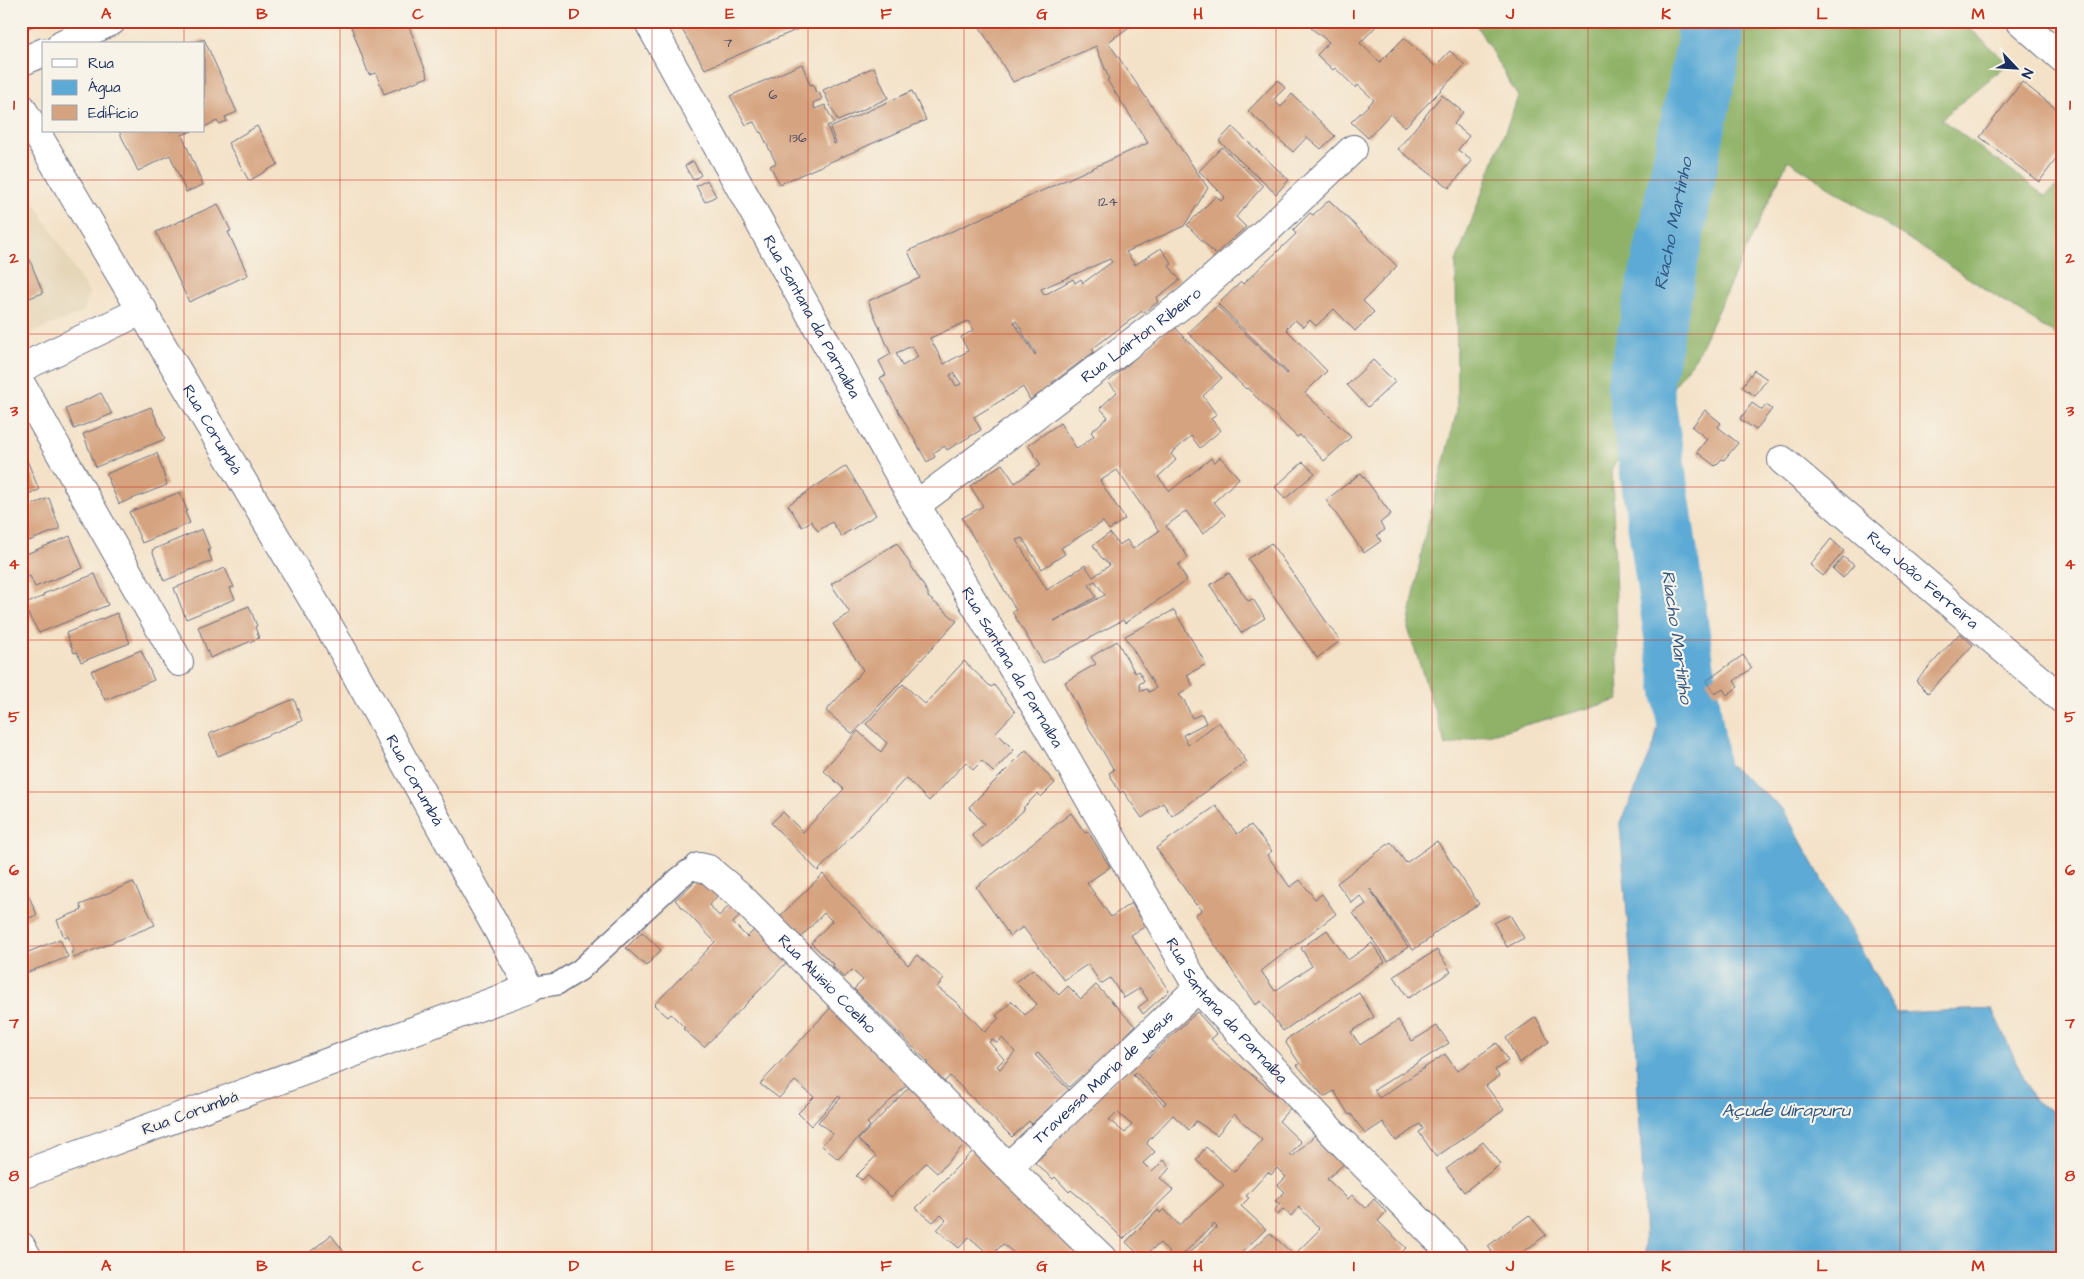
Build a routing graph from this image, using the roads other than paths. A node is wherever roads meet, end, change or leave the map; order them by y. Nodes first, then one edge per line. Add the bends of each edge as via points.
1 (112, 21) edge
2 (648, 21) edge
3 (2020, 21) edge
4 (66, 42) edge
5 (42, 53) edge
6 (2063, 59) edge
7 (21, 62) edge
8 (21, 107) edge
9 (1353, 149) dead end
10 (143, 310) junction
11 (21, 368) edge
12 (21, 384) edge
13 (1782, 460) dead end
14 (916, 505) junction
15 (179, 662) dead end
16 (2063, 700) edge
17 (699, 867) joint
18 (530, 988) junction
19 (1198, 988) junction
20 (1008, 1166) junction
21 (21, 1175) edge
22 (21, 1246) edge
23 (28, 1258) edge
24 (1102, 1258) edge
25 (1456, 1258) edge

1 - 4 street
2 - 14 street, Rua Santana da Parnaíba
3 - 6 street
5 - 7 street
8 - 10 street, Rua Corumbá
9 - 14 street, Rua Lairton Ribeiro via 1187,302
10 - 11 street
10 - 18 street, Rua Corumbá via 338,642
12 - 15 street
13 - 16 street, Rua João Ferreira
14 - 19 street, Rua Santana da Parnaíba
17 - 18 lane, Rua Aluisio Coelho via 678,879 580,970 557,984
17 - 20 street, Rua Aluisio Coelho via 708,869 739,895
18 - 21 street, Rua Corumbá
19 - 20 street, Travessa Maria de Jesus
19 - 25 street, Rua Santana da Parnaíba via 1333,1133
20 - 24 street, Rua Aluisio Coelho
22 - 23 street

